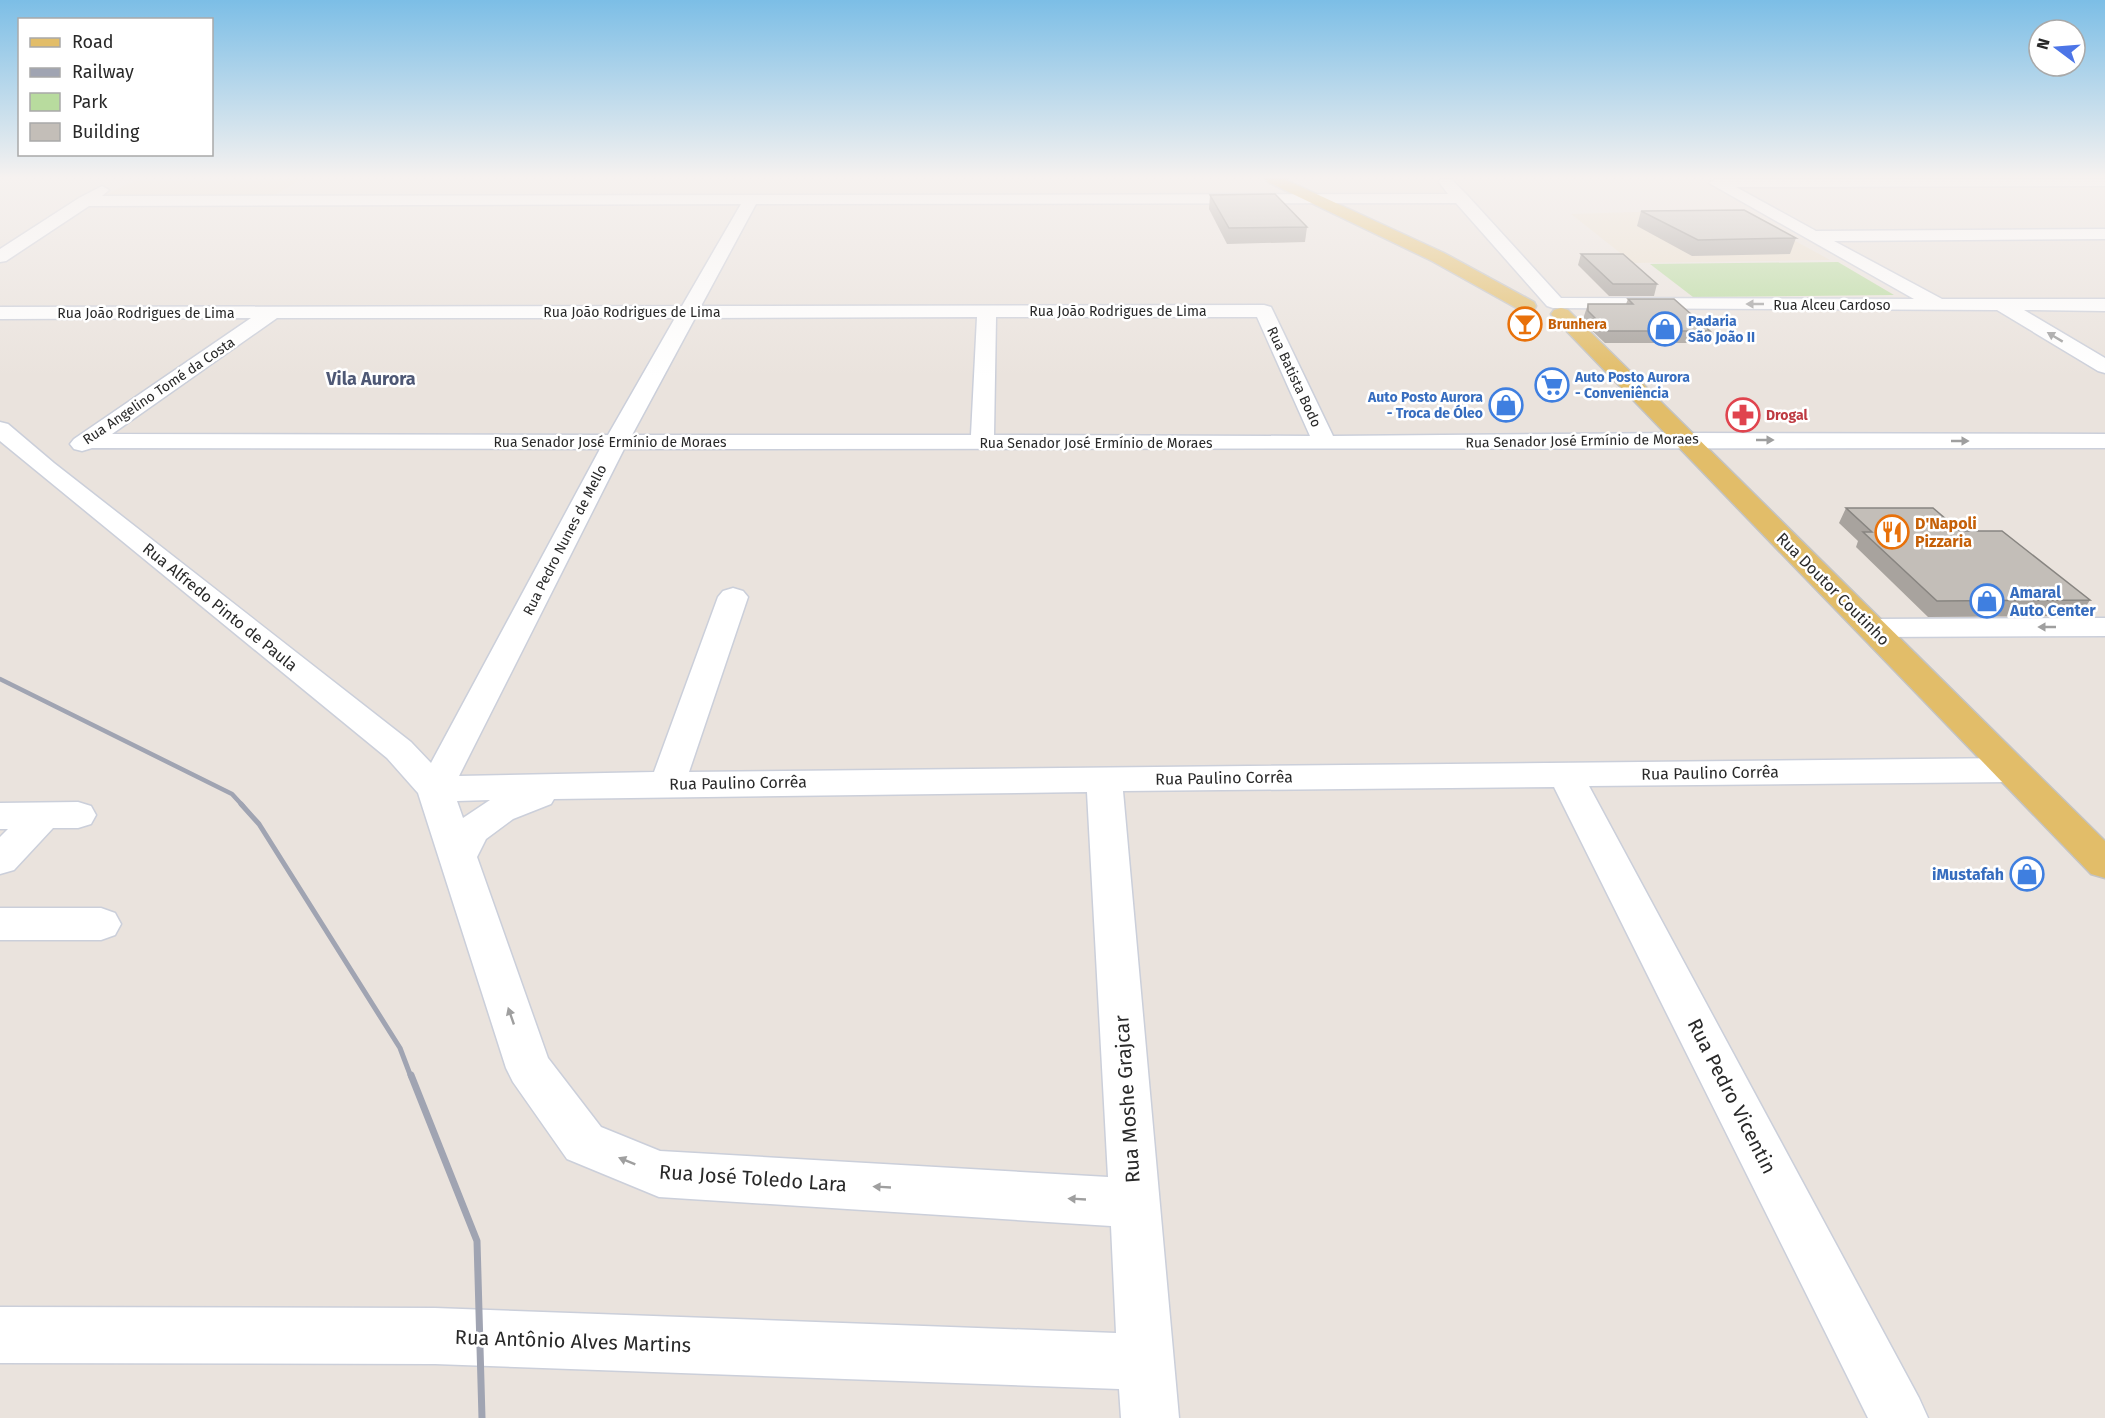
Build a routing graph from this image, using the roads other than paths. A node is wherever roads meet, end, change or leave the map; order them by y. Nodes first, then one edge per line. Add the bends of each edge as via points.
1 (17, 245) edge
2 (717, 245) edge
3 (1415, 245) edge
4 (1426, 245) edge
5 (1503, 245) edge
6 (1830, 245) edge
7 (0, 256) edge
8 (1556, 305) junction
9 (1939, 305) junction
10 (2105, 305) edge
11 (2003, 306) junction
12 (987, 311) junction
13 (1264, 311) joint
14 (273, 312) junction
15 (687, 312) junction
16 (0, 314) edge
17 (2105, 367) edge
18 (0, 429) edge
19 (1685, 440) junction
20 (86, 441) junction
21 (2105, 441) edge
22 (616, 442) junction
23 (982, 443) junction
24 (1325, 443) junction
25 (45, 468) junction
26 (733, 597) dead end
27 (2105, 627) edge
28 (1872, 628) junction
29 (2012, 770) junction
30 (1565, 774) junction
31 (1104, 779) junction
32 (667, 783) junction
33 (562, 786) junction
34 (435, 789) junction
35 (0, 816) edge
36 (458, 857) junction
37 (0, 860) edge
38 (2105, 864) edge
39 (0, 924) edge
40 (101, 924) dead end
41 (1135, 1203) junction
42 (0, 1335) edge
43 (1146, 1362) junction
44 (1150, 1418) edge
45 (1899, 1418) edge

1 - 7 street
2 - 15 street, Rua Pedro Nunes de Mello
3 - 8 main road via 1527,306 1535,301
4 - 8 main road
5 - 8 street, Rua Doutor Coutinho
6 - 9 street
9 -> 8 street, Rua Alceu Cardoso
8 - 19 main road, Rua Doutor Coutinho
9 - 11 street, Rua Alceu Cardoso
10 - 11 street, Rua Alceu Cardoso
17 -> 11 street
12 - 13 street, Rua João Rodrigues de Lima
12 - 15 street, Rua João Rodrigues de Lima
12 - 23 street
13 - 24 street, Rua Batista Bodo
14 - 15 street, Rua João Rodrigues de Lima
14 - 16 street, Rua João Rodrigues de Lima
14 - 20 street, Rua Angelino Tomé da Costa
15 - 22 street, Rua Pedro Nunes de Mello
18 - 25 street, Rua Alfredo Pinto de Paula
19 -> 21 street, Rua Senador José Ermínio de Moraes
19 - 24 street, Rua Senador José Ermínio de Moraes
19 - 28 main road, Rua Doutor Coutinho
20 - 22 street, Rua Senador José Ermínio de Moraes
20 - 25 street, Rua Angelino Tomé da Costa
22 - 23 street, Rua Senador José Ermínio de Moraes
22 - 34 street, Rua Pedro Nunes de Mello
23 - 24 street, Rua Senador José Ermínio de Moraes
25 - 34 street, Rua Alfredo Pinto de Paula via 399,750
26 - 32 street
27 -> 28 street
28 - 29 main road, Rua Doutor Coutinho
29 - 30 street, Rua Paulino Corrêa
29 - 38 main road, Rua Doutor Coutinho
30 - 31 street, Rua Paulino Corrêa
30 - 45 street, Rua Pedro Vicentin
31 - 32 street, Rua Paulino Corrêa
31 - 41 street, Rua Moshe Grajcar
32 - 33 street, Rua Paulino Corrêa
33 - 34 street, Rua Paulino Corrêa
33 - 36 street via 500,810 471,831
34 - 36 street, Rua José Toledo Lara
35 - 37 street via 61,815
41 -> 36 street, Rua José Toledo Lara via 659,1174 584,1143 529,1068
39 - 40 street
41 - 43 street, Rua Moshe Grajcar
42 - 43 street, Rua Antônio Alves Martins via 435,1336
43 - 44 street, Rua Moshe Grajcar

